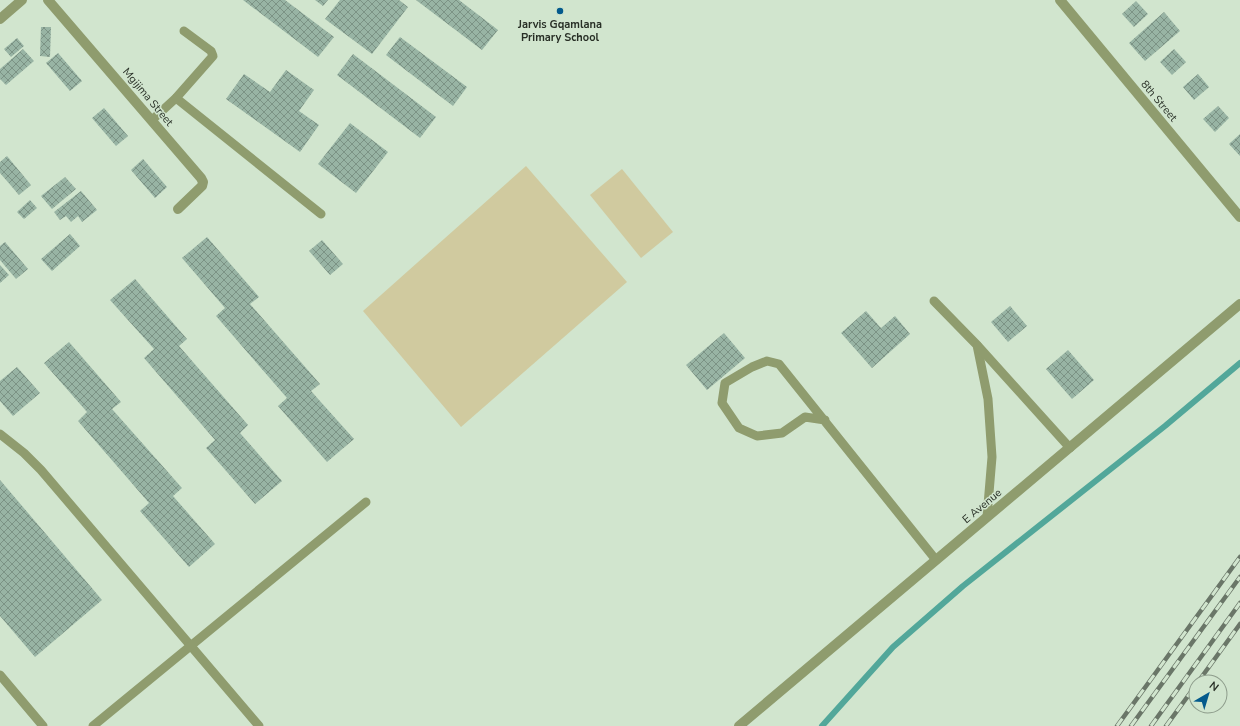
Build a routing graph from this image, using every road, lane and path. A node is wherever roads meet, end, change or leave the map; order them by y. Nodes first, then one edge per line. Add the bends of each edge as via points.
1 (22, 0) edge
2 (48, 0) edge
3 (1060, 0) edge
4 (0, 19) edge
5 (184, 31) dead end
6 (176, 98) junction
7 (152, 120) junction
8 (178, 209) dead end
9 (321, 214) dead end
10 (1240, 217) edge
11 (934, 301) dead end
12 (1240, 304) edge
13 (977, 345) junction
14 (825, 420) junction
15 (0, 434) edge
16 (1070, 448) junction
17 (366, 502) dead end
18 (987, 517) junction
19 (936, 560) junction
20 (190, 647) junction
21 (0, 675) edge
22 (43, 726) edge
23 (93, 726) edge
24 (259, 726) edge
25 (739, 726) edge

1 - 4 street
2 - 7 street, Mgijima Street
3 - 10 street, 8th Street
5 - 6 lane via 211,51 213,56
6 - 7 lane
6 - 9 lane
7 - 8 street, Mgijima Street via 203,182 200,189
11 - 13 lane
12 - 16 street, E Avenue
13 - 16 lane
13 - 18 lane via 988,399 992,457
14 - 14 lane via 779,364 766,361 725,383 722,403 739,428 757,436 782,433 804,417
14 - 19 lane
15 - 20 lane via 41,470
16 - 18 street, E Avenue
17 - 20 lane
18 - 19 street, E Avenue
19 - 25 street, E Avenue
20 - 23 lane
20 - 24 lane
21 - 22 lane

